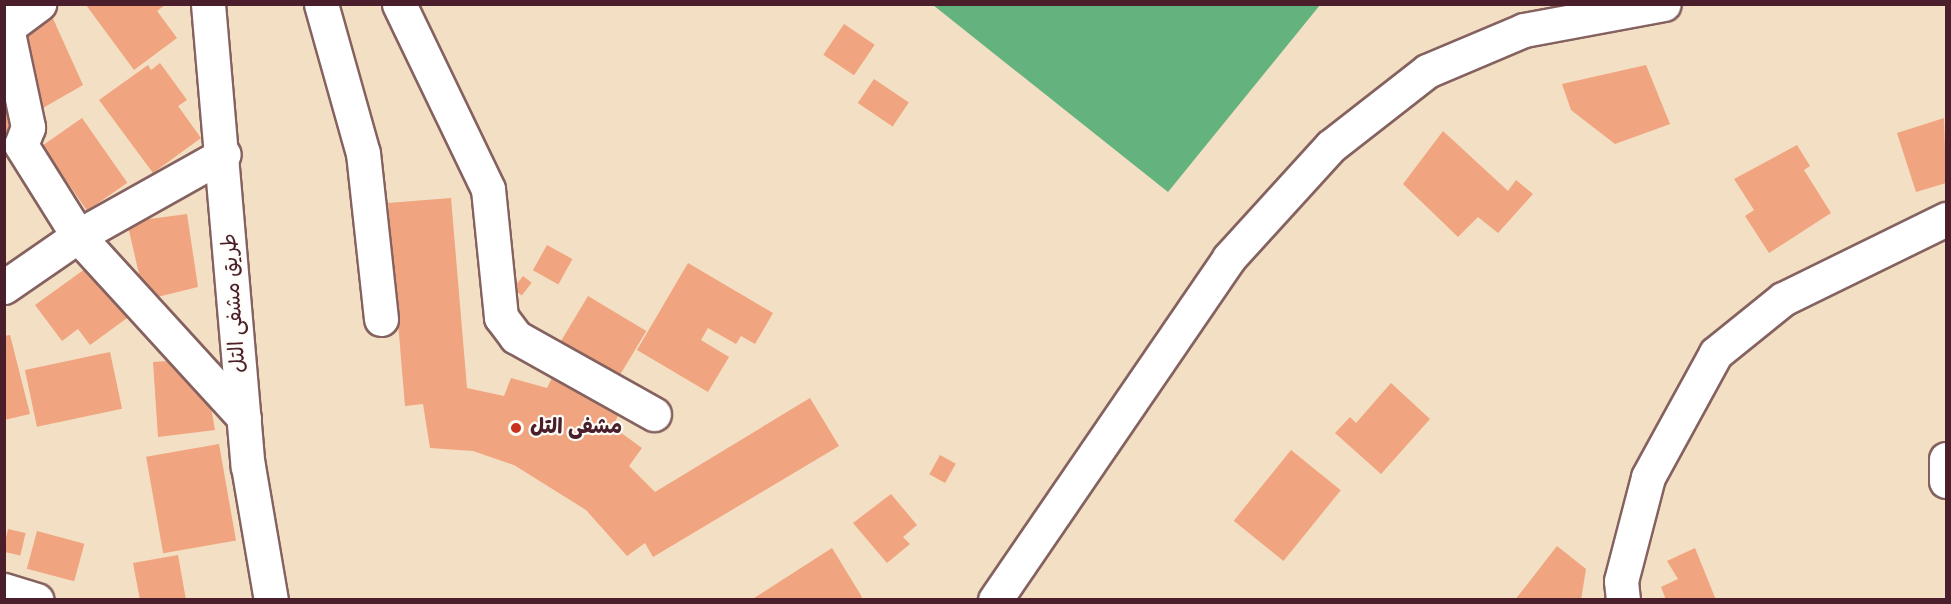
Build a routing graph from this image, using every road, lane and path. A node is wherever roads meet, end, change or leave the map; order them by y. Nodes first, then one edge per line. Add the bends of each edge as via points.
1 (39, 4) edge
2 (208, 4) edge
3 (321, 4) edge
4 (399, 4) edge
5 (1664, 4) edge
6 (6, 23) edge
7 (224, 154) junction
8 (1947, 219) edge
9 (78, 236) junction
10 (4, 287) edge
11 (381, 319) dead end
12 (654, 414) dead end
13 (244, 418) junction
14 (1947, 459) edge
15 (1947, 481) edge
16 (4, 590) edge
17 (998, 598) edge
18 (36, 600) edge
19 (271, 600) edge
20 (1623, 600) edge

1 - 6 street
2 - 7 street, طريق مشفى التل
3 - 11 street via 363,153
4 - 12 street via 488,189 501,317 516,337
5 - 17 street via 1524,30 1426,71 1331,146 1229,258
6 - 9 street via 28,127 21,145
7 - 9 street
7 - 13 street, طريق مشفى التل
8 - 20 street via 1783,299 1716,353 1648,477 1621,581
9 - 10 street
9 - 13 street
13 - 19 street, طريق مشفى التل
14 - 15 street
16 - 18 street

